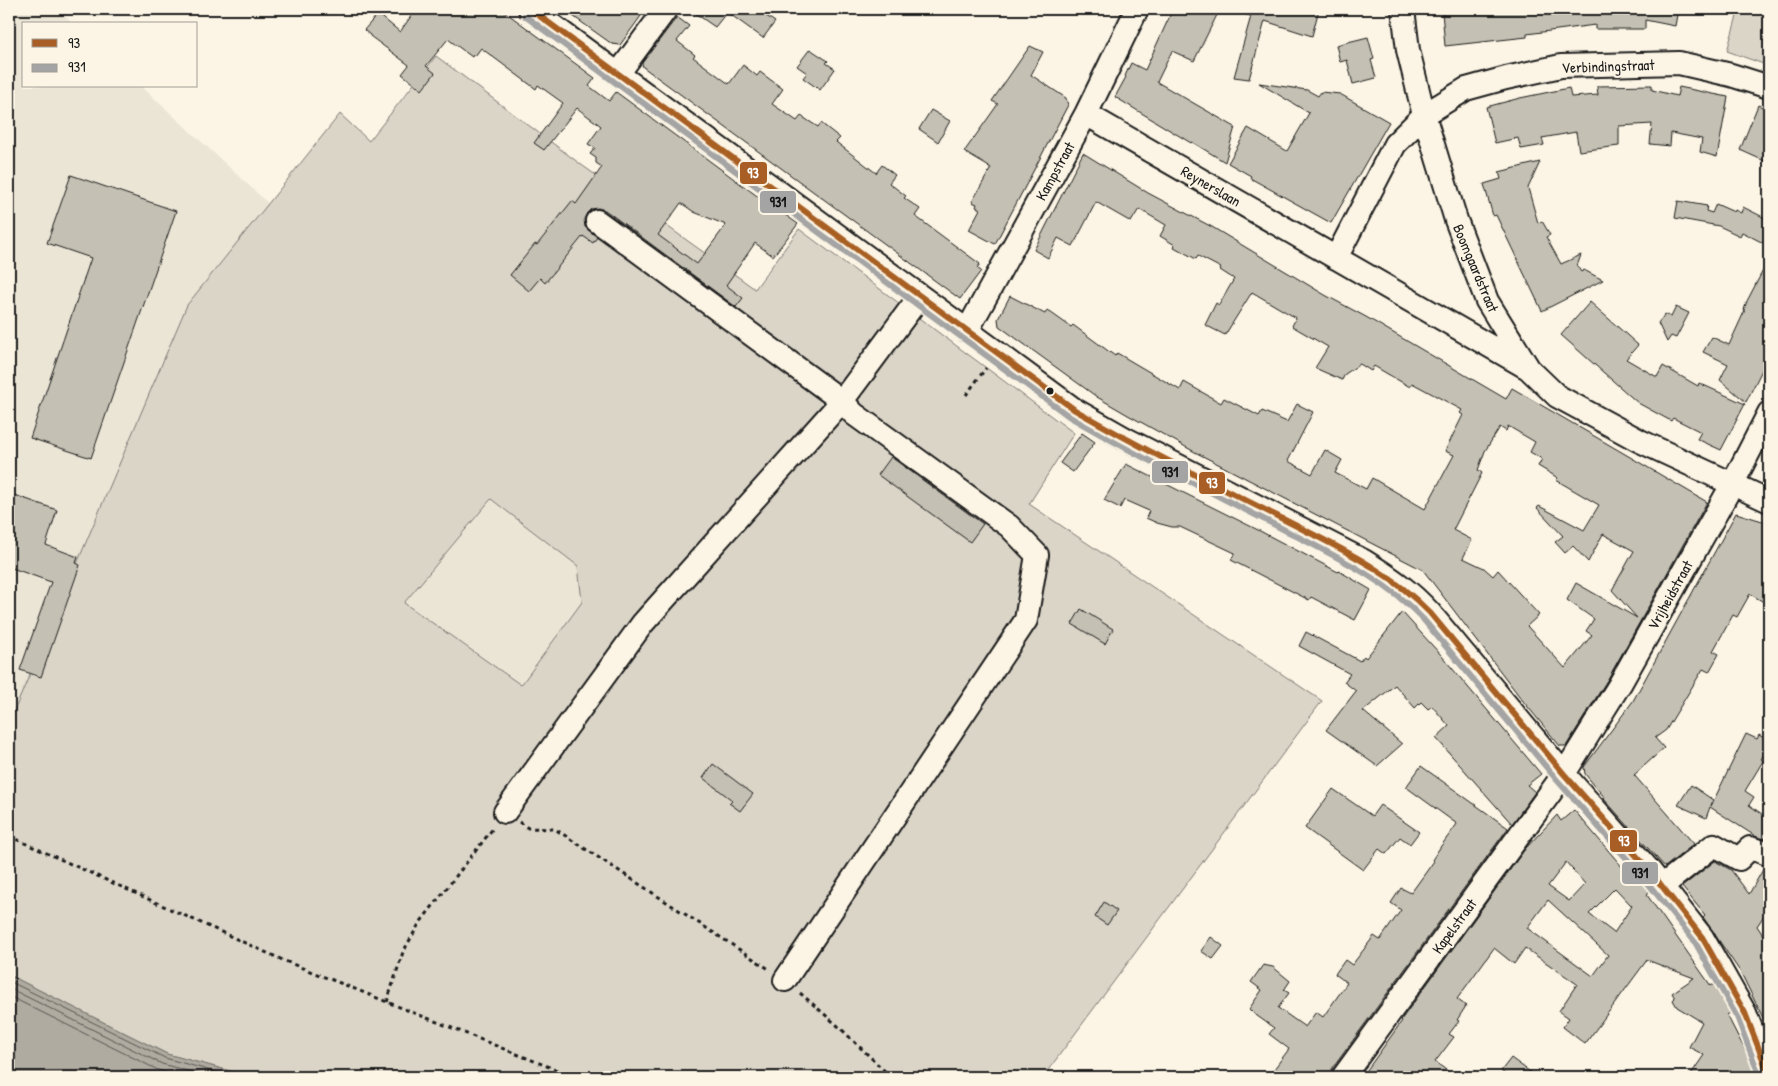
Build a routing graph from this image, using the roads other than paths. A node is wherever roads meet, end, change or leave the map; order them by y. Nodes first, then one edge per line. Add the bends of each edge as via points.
1 (530, 9) edge
2 (666, 9) edge
3 (1137, 9) edge
4 (1403, 9) edge
5 (618, 74) junction
6 (1769, 87) edge
7 (1086, 114) junction
8 (1424, 115) junction
9 (597, 221) dead end
10 (1336, 258) junction
11 (920, 296) junction
12 (967, 331) junction
13 (1529, 369) junction
14 (842, 401) junction
15 (1769, 413) edge
16 (1732, 485) junction
17 (1769, 501) edge
18 (1564, 774) junction
19 (505, 812) road end
20 (1769, 850) edge
21 (1662, 886) junction
22 (785, 980) road end
23 (1769, 1074) edge
24 (1343, 1077) edge

1 - 5 street
2 - 5 street
3 - 7 street, Kampstraat
4 - 8 street, Boomgaardstraat via 1408,50
5 - 11 street
6 - 8 street, Verbindingstraat via 1679,63 1561,66 1466,89
7 - 10 street, Reynerslaan
7 - 12 street, Kampstraat
8 - 10 street via 1395,144
8 - 13 street, Boomgaardstraat via 1456,220 1487,302
9 - 14 street
10 - 13 street, Reynerslaan
11 - 12 street
11 - 14 street
12 - 18 street via 1091,420 1392,578 1430,612
13 - 16 street, Boomgaardstraat via 1557,396
14 - 19 street via 643,623
14 - 22 street via 854,414 1010,526 1037,556 1026,620
15 - 16 street, Vrijheidstraat
16 - 17 street, Boomgaardstraat
16 - 18 street, Vrijheidstraat via 1620,684
18 - 21 street
18 - 24 street, Kapelstraat
20 - 21 street via 1765,853 1750,848 1739,860 1714,845
21 - 23 street via 1702,937 1729,983 1745,1013

